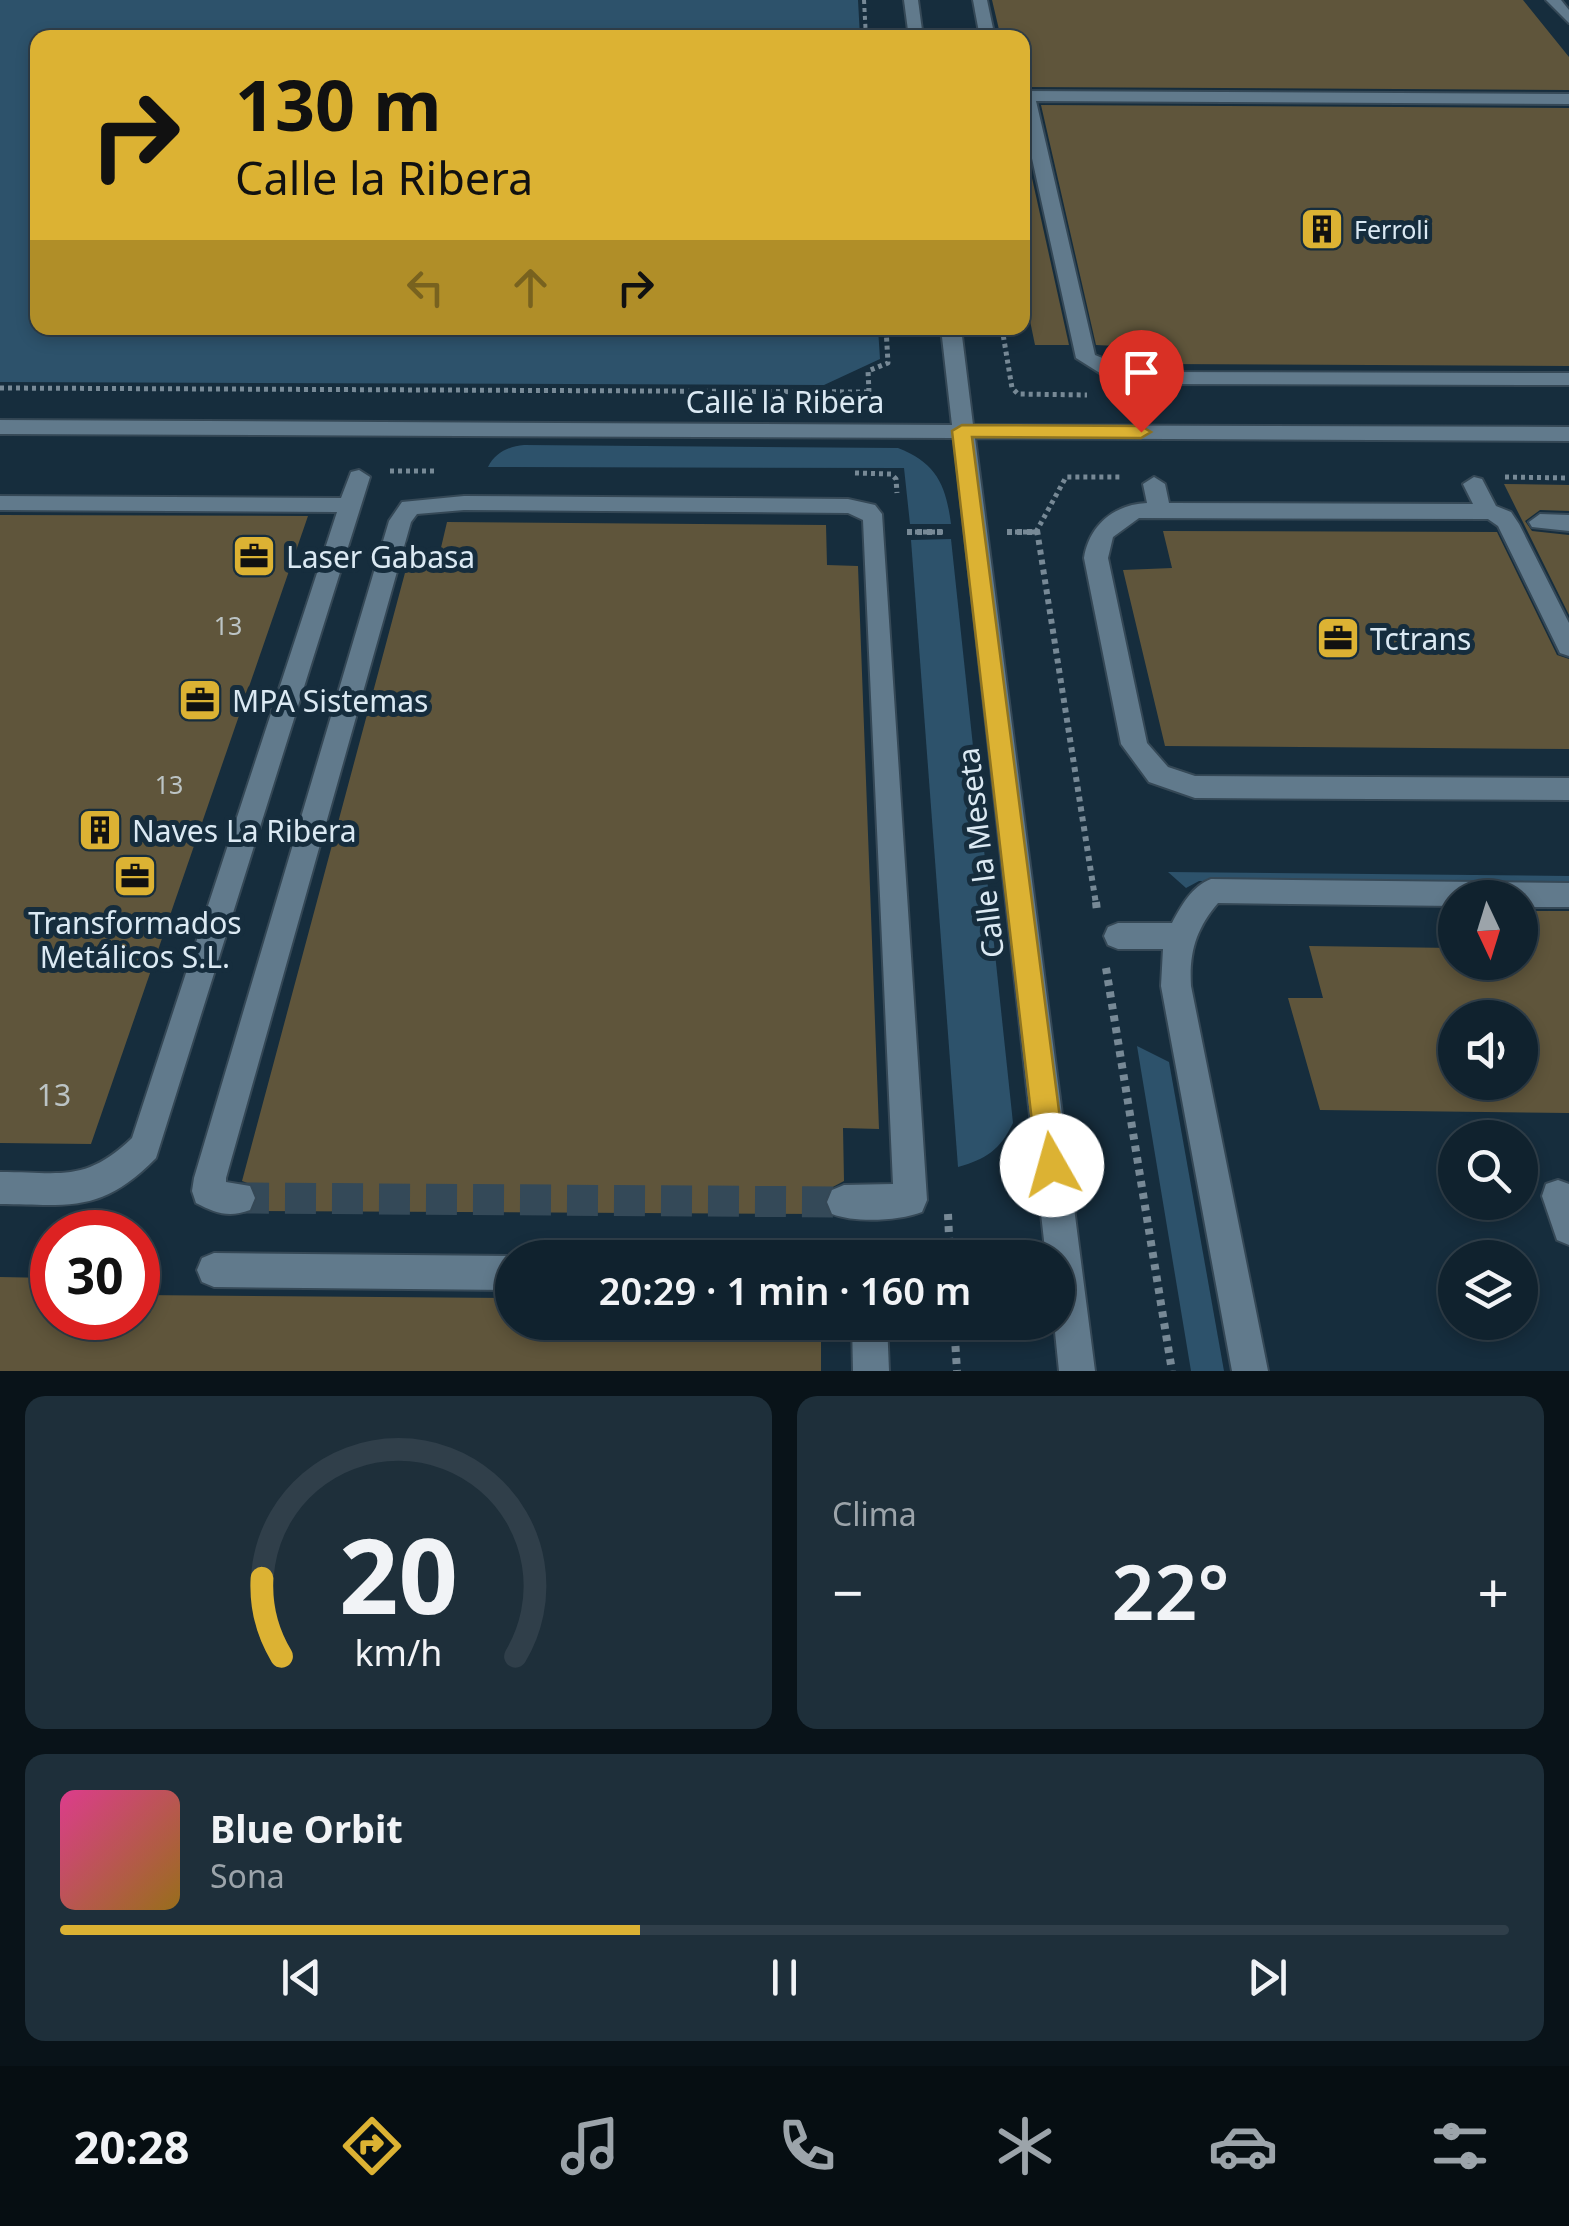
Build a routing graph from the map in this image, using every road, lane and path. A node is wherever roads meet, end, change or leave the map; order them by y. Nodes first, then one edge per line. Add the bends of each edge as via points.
1 (864, 0) edge
2 (911, 0) edge
3 (980, 0) edge
4 (1554, 0) edge
5 (1569, 19) edge
6 (866, 30) edge
7 (915, 30) edge
8 (986, 30) edge
9 (1030, 96) edge
10 (1569, 99) edge
11 (1030, 117) edge
12 (886, 335) edge
13 (952, 335) edge
14 (1569, 380) edge
15 (0, 388) edge
16 (0, 427) edge
17 (962, 431) junction
18 (1569, 434) edge
19 (1154, 484) dead end
20 (1474, 484) dead end
21 (0, 502) edge
22 (1160, 510) junction
23 (1488, 512) junction
24 (1540, 522) dead end
25 (1569, 522) edge
26 (1569, 646) edge
27 (1569, 789) edge
28 (1569, 895) edge
29 (1118, 936) dead end
30 (1178, 936) junction
31 (0, 1188) edge
32 (1558, 1196) dead end
33 (238, 1198) tunnel mouth
34 (844, 1202) tunnel mouth
35 (1569, 1228) edge
36 (214, 1270) dead end
37 (495, 1273) edge
38 (869, 1340) edge
39 (955, 1340) edge
40 (871, 1371) edge
41 (958, 1371) edge
42 (1077, 1371) edge
43 (1250, 1371) edge

1 - 6 path
2 - 7 street
3 - 8 street
4 - 5 street
9 - 10 street
11 - 14 street via 1086,358 1110,371 1228,384
12 - 15 path via 888,363 868,371 869,392
13 - 17 street, Calle la Meseta
16 - 17 street, Calle la Ribera
17 - 18 street, Calle la Ribera
17 - 42 street, Calle la Meseta
19 - 22 street
20 - 23 street
21 - 31 street via 355,491 145,1147 117,1176 80,1189
22 - 23 street
22 - 27 street via 1128,512 1108,527 1096,558 1134,744 1163,780 1195,787
23 - 26 street via 1508,524
24 - 25 street
28 - 30 street via 1211,891
29 - 30 street
30 - 43 street via 1176,986
32 - 35 street
33 - 34 street via 208,1191 210,1178 400,521 410,507 467,490 848,506 874,519 922,1200
36 - 37 street
38 - 40 street
39 - 41 path

